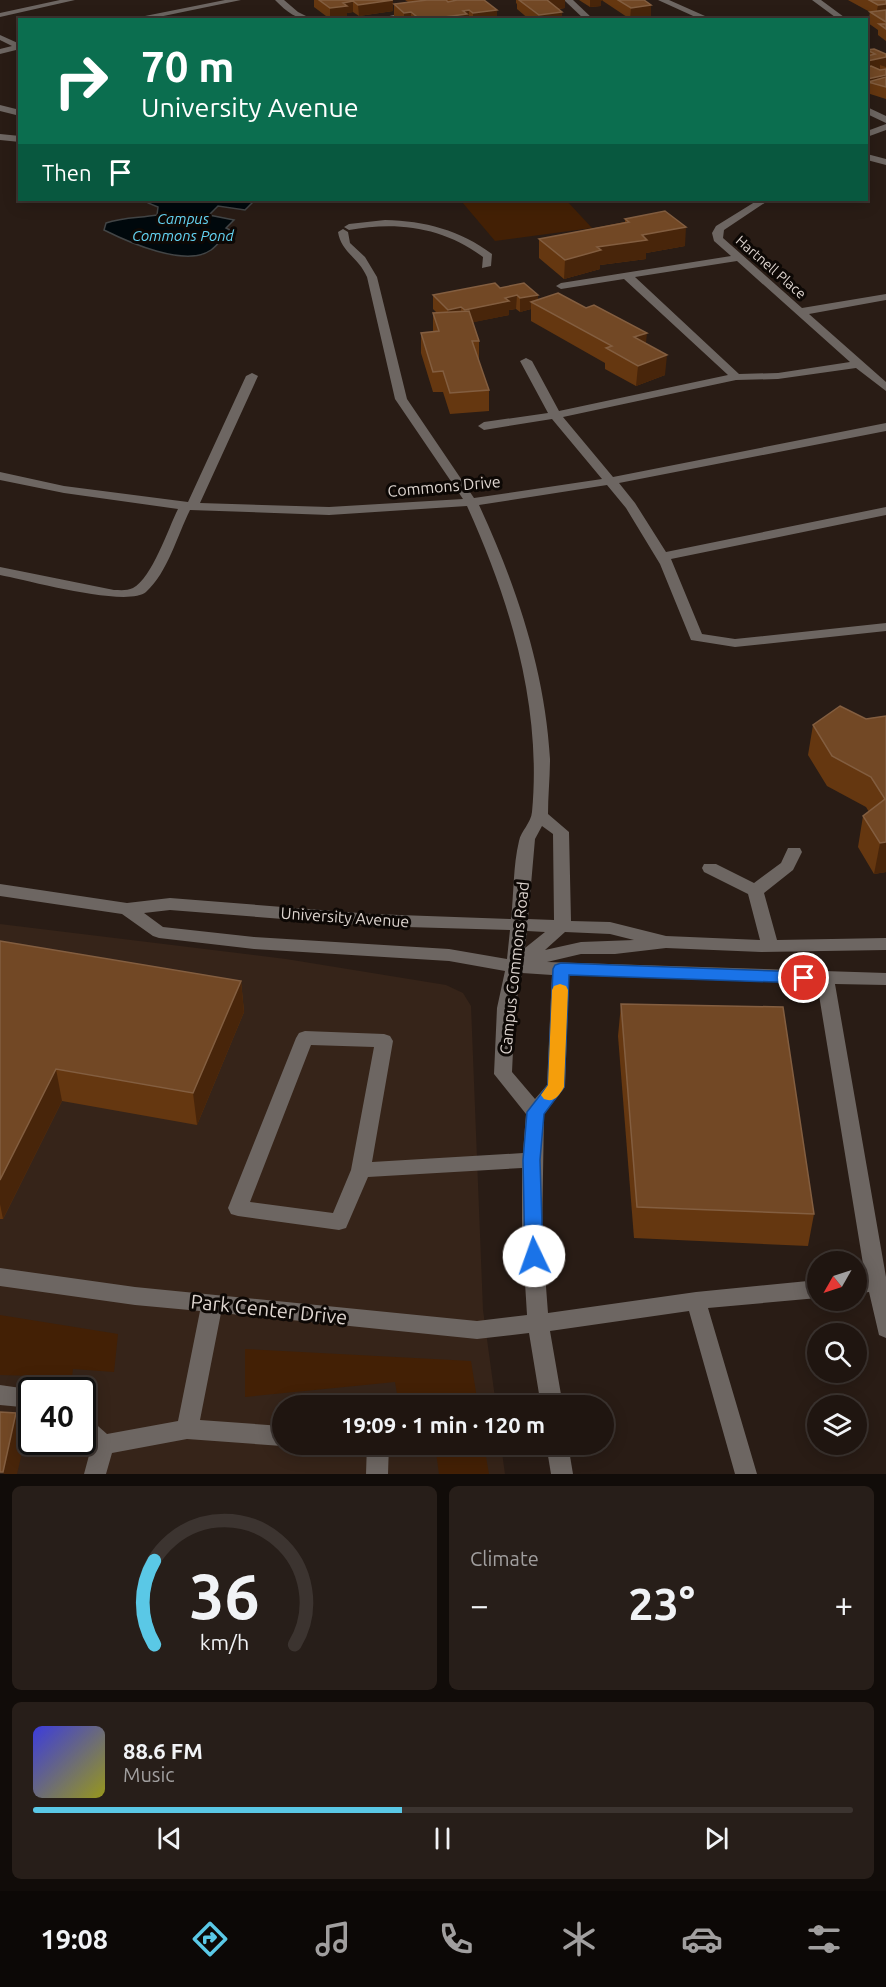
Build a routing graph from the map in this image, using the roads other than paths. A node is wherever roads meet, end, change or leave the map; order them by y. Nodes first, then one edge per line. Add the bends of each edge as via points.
1 (71, 0) edge
2 (237, 0) edge
3 (279, 0) edge
4 (568, 0) edge
5 (662, 0) edge
6 (816, 0) edge
7 (50, 2) edge
8 (428, 11) edge
9 (0, 15) edge
10 (139, 18) edge
11 (305, 18) edge
12 (388, 18) edge
13 (588, 18) edge
14 (705, 18) edge
15 (839, 18) edge
16 (0, 37) edge
17 (18, 46) edge
18 (18, 46) edge
19 (0, 52) edge
20 (1, 109) edge
21 (868, 111) edge
22 (18, 113) edge
23 (886, 120) edge
24 (886, 127) edge
25 (868, 134) edge
26 (0, 137) edge
27 (18, 139) edge
28 (868, 157) edge
29 (886, 162) edge
30 (762, 201) edge
31 (737, 258) junction
32 (486, 266) dead end
33 (627, 276) junction
34 (561, 286) dead end
35 (886, 297) edge
36 (799, 312) junction
37 (526, 361) dead end
38 (858, 364) junction
39 (252, 376) dead end
40 (736, 377) junction
41 (886, 388) edge
42 (555, 415) junction
43 (484, 426) dead end
44 (886, 427) edge
45 (0, 476) edge
46 (610, 480) junction
47 (471, 502) junction
48 (189, 505) junction
49 (881, 512) edge
50 (886, 524) edge
51 (662, 556) junction
52 (0, 571) edge
53 (886, 627) edge
54 (540, 816) junction
55 (794, 852) dead end
56 (710, 868) dead end
57 (0, 890) edge
58 (754, 891) junction
59 (127, 909) junction
60 (520, 925) junction
61 (563, 925) junction
62 (666, 942) junction
63 (886, 944) edge
64 (770, 946) junction
65 (515, 966) junction
66 (561, 969) junction
67 (825, 978) junction
68 (886, 978) edge
69 (535, 1112) junction
70 (532, 1160) junction
71 (361, 1170) junction
72 (865, 1251) edge
73 (0, 1277) edge
74 (867, 1284) edge
75 (807, 1290) edge
76 (696, 1301) junction
77 (212, 1304) junction
78 (538, 1324) junction
79 (886, 1329) edge
80 (0, 1395) edge
81 (550, 1395) edge
82 (18, 1397) edge
83 (187, 1429) junction
84 (272, 1435) edge
85 (96, 1439) edge
86 (103, 1445) junction
87 (378, 1455) edge
88 (559, 1455) edge
89 (95, 1474) edge
90 (377, 1474) edge
91 (562, 1474) edge
92 (746, 1474) edge

1 - 7 street
2 - 10 street
3 - 11 street
4 - 13 street
5 - 14 street
6 - 15 street
7 - 9 street
8 - 12 street
16 - 17 street
18 - 19 street
20 - 22 street
21 - 23 street
24 - 25 street
26 - 27 street
28 - 29 street
30 - 31 street, Hartnell Place via 717,233
31 - 33 street
31 - 36 street, Hartnell Place
32 - 47 street, Campus Commons Road via 488,256 474,244 439,230 371,222 346,229 345,244 360,256 375,281 374,292 401,399
33 - 34 street
33 - 40 street
35 - 36 street, Hartnell Place
36 - 38 street, Hartnell Place
37 - 42 street
38 - 40 street via 778,376
38 - 41 street, Hartnell Place
39 - 48 street
40 - 42 street
42 - 43 street
42 - 46 street
44 - 46 street, Commons Drive
45 - 48 street, Commons Drive via 78,492
46 - 47 street, Commons Drive
46 - 51 street
47 - 48 street, Commons Drive via 328,510
47 - 54 street, Campus Commons Road via 499,563 532,681 542,759
48 - 52 street via 159,560 140,589 132,593 114,594
49 - 50 street
49 - 51 street
51 - 53 street via 696,637 735,643
54 - 60 street, Campus Commons Road via 527,839
54 - 61 street via 561,832
55 - 58 street via 787,866
56 - 58 street
57 - 59 street, University Avenue
58 - 64 street
59 - 60 street, University Avenue via 170,904 372,920
59 - 65 street, University Avenue via 159,932 254,943 449,955
60 - 61 street, University Avenue
60 - 65 street, Campus Commons Road
61 - 62 street, University Avenue via 610,928
61 - 65 street
62 - 64 street, University Avenue
62 - 65 street, University Avenue via 571,950
63 - 64 street, University Avenue
65 - 66 street, University Avenue
65 - 69 street, Campus Commons Road via 506,1008 503,1074
66 - 67 street, University Avenue
66 - 69 street via 556,1087
67 - 68 street, University Avenue
67 - 72 street
69 - 70 street
70 - 71 street
70 - 78 street
71 - 71 street via 339,1222 238,1208 305,1038 384,1041
73 - 77 street, Park Center Drive
74 - 79 street
75 - 76 street, Park Center Drive
76 - 78 street, Park Center Drive
76 - 92 street
77 - 78 street, Park Center Drive via 477,1330
77 - 83 street
78 - 81 street
80 - 82 street
83 - 84 street
83 - 86 street
85 - 86 street
86 - 89 street
87 - 90 street
88 - 91 street

